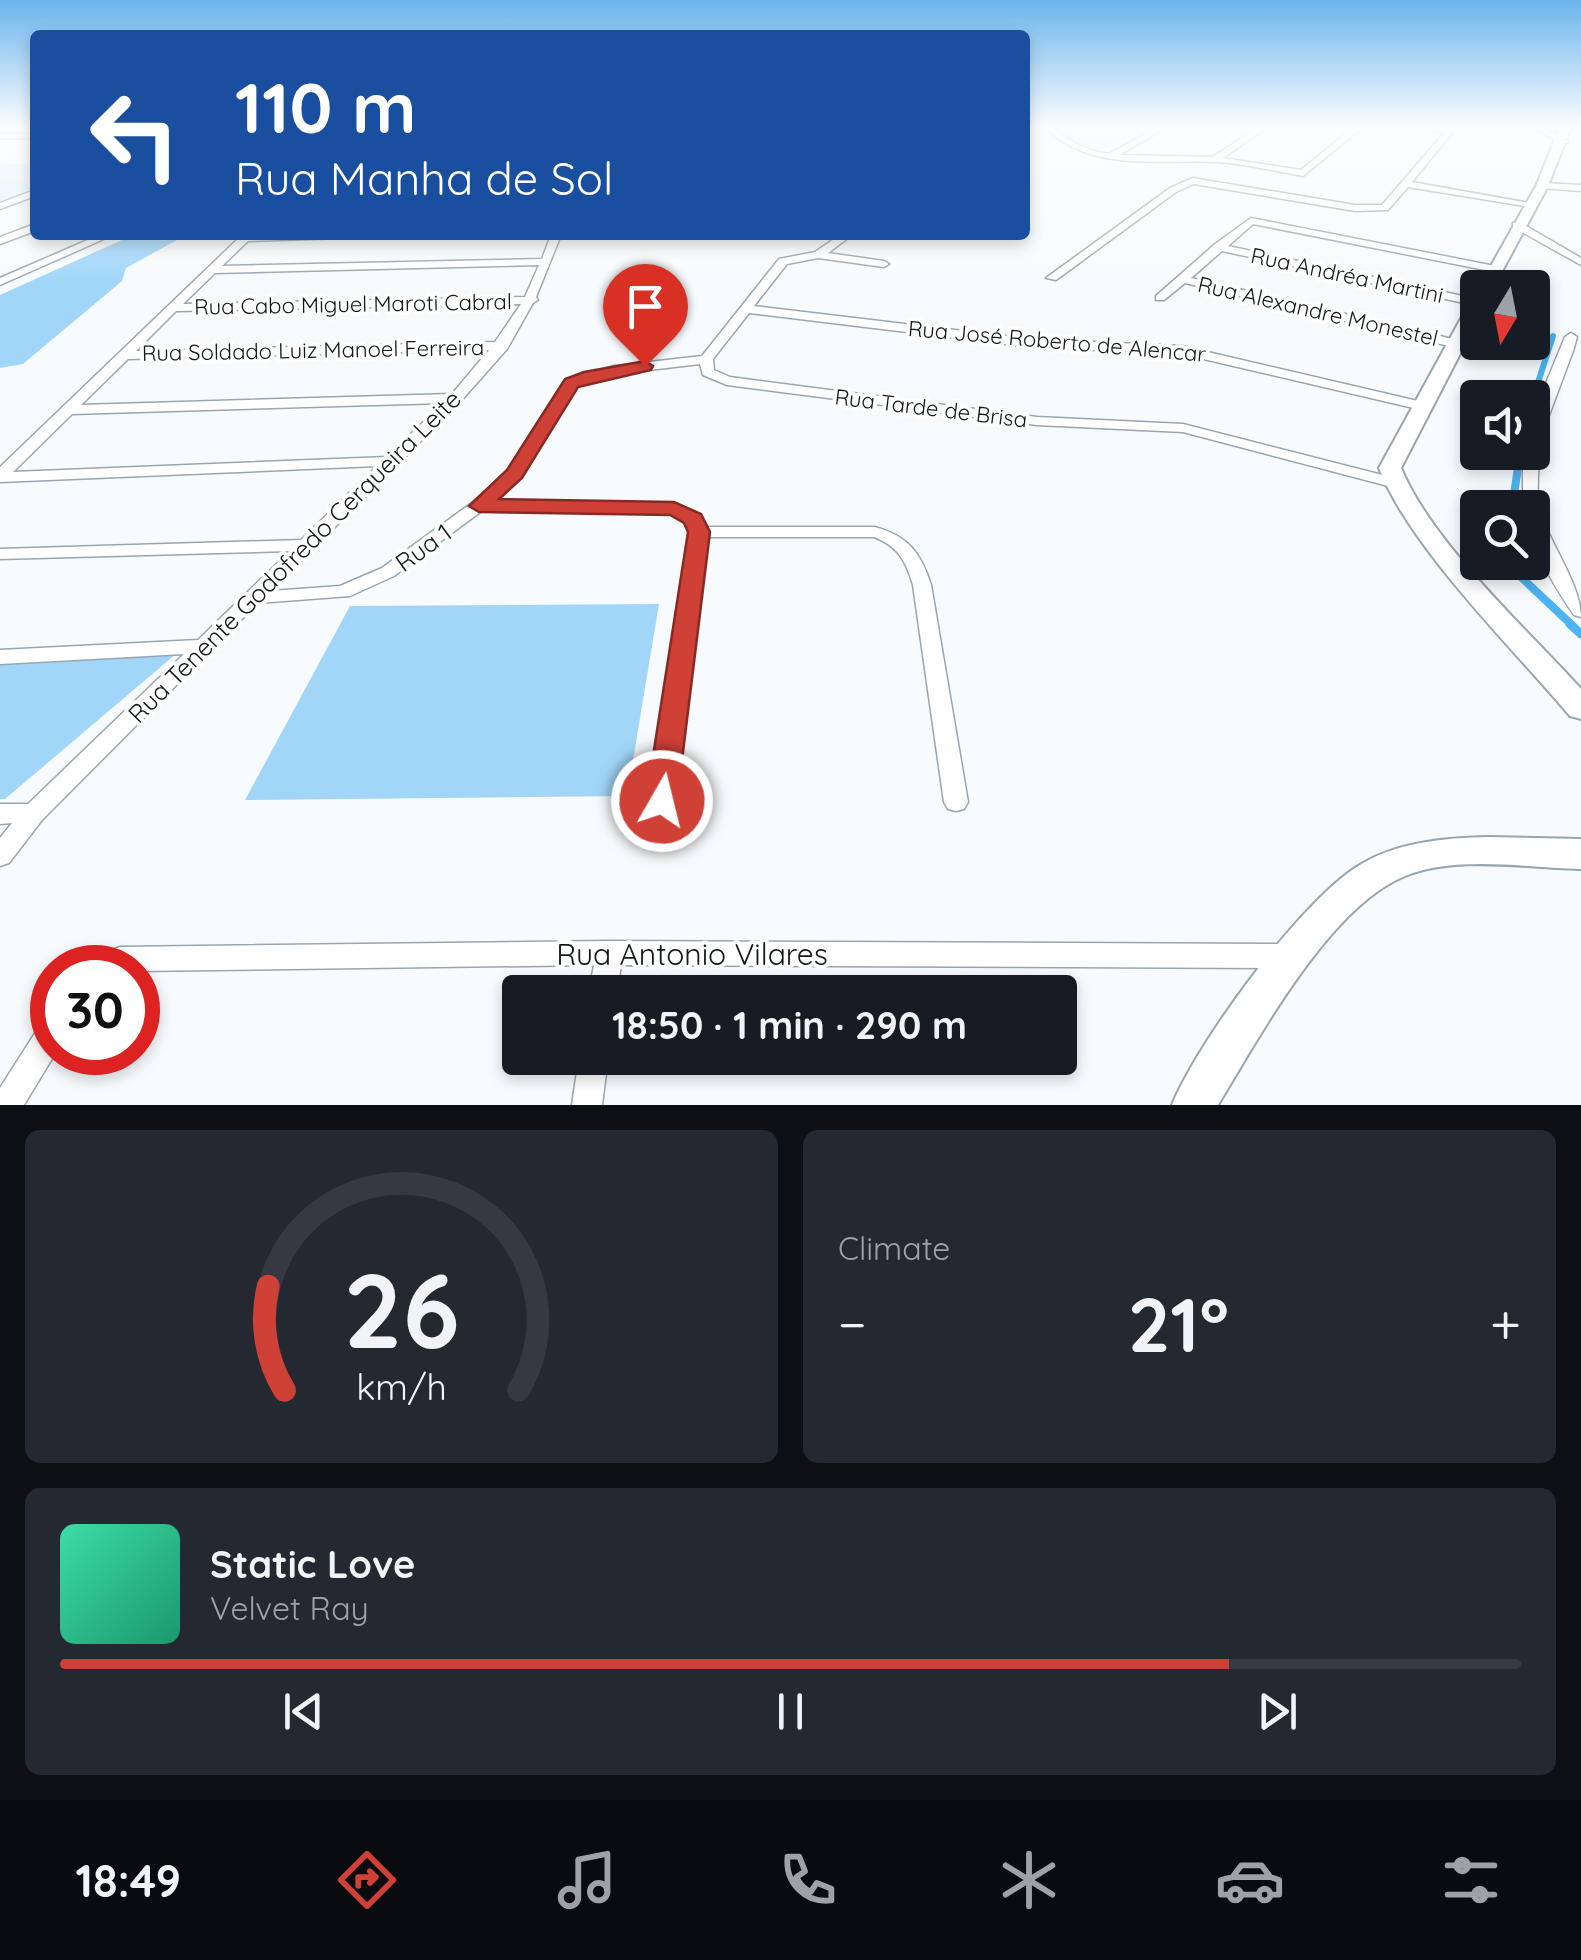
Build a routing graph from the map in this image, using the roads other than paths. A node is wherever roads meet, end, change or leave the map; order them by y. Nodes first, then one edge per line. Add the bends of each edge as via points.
1 (1412, 179) edge
2 (1545, 179) edge
3 (1408, 184) junction
4 (1542, 186) junction
5 (1581, 188) edge
6 (30, 195) edge
7 (1530, 204) junction
8 (0, 206) edge
9 (1517, 226) junction
10 (30, 229) edge
11 (97, 240) edge
12 (242, 240) edge
13 (555, 240) edge
14 (839, 240) edge
15 (0, 241) edge
16 (1218, 247) junction
17 (818, 254) junction
18 (548, 262) junction
19 (1581, 262) edge
20 (884, 264) dead end
21 (1495, 269) joint
22 (214, 270) junction
23 (1052, 278) dead end
24 (1183, 279) junction
25 (0, 282) edge
26 (1160, 298) dead end
27 (1460, 298) edge
28 (532, 300) junction
29 (173, 308) junction
30 (748, 309) junction
31 (1460, 332) edge
32 (1571, 338) dead end
33 (1453, 344) junction
34 (502, 346) junction
35 (124, 355) junction
36 (706, 358) junction
37 (456, 398) junction
38 (1550, 398) edge
39 (1422, 406) junction
40 (68, 410) junction
41 (391, 462) junction
42 (3, 470) edge
43 (1392, 482) junction
44 (479, 506) junction
45 (699, 532) junction
46 (306, 545) junction
47 (0, 554) edge
48 (1550, 554) edge
49 (252, 598) junction
50 (1581, 611) edge
51 (204, 646) junction
52 (0, 657) edge
53 (1581, 708) edge
54 (662, 801) dead end
55 (956, 802) dead end
56 (34, 813) junction
57 (0, 814) edge
58 (1581, 854) edge
59 (0, 856) edge
60 (609, 953) junction
61 (1289, 956) junction
62 (160, 958) edge
63 (606, 975) edge
64 (30, 1068) edge
65 (591, 1075) edge
66 (7, 1105) edge
67 (587, 1105) edge
68 (1194, 1105) edge

1 - 3 street
2 - 4 main road
3 - 7 street
3 - 23 street via 1379,210 1218,183 1183,184
4 - 5 street
4 - 7 main road
6 - 8 street
7 - 9 main road
9 - 19 street
9 - 21 main road
10 - 15 street
11 - 25 street
12 - 22 street
13 - 18 street, Rua Tenente Godofredo Cerqueira Leite
14 - 17 street
16 - 21 street via 1256,221
16 - 24 street
16 - 27 street, Rua Andréa Martini
17 - 20 street
17 - 30 street via 776,264
18 - 22 street
18 - 28 street, Rua Tenente Godofredo Cerqueira Leite
22 - 29 street
24 - 26 street
24 - 33 street, Rua Alexandre Monestel
28 - 29 street, Rua Cabo Miguel Maroti Cabral
28 - 34 street, Rua Tenente Godofredo Cerqueira Leite
29 - 35 street
30 - 36 street
30 - 39 street, Rua José Roberto de Alencar via 1031,343 1182,350
31 - 33 main road
32 - 38 street via 1567,372
33 - 39 main road
34 - 35 street, Rua Soldado Luiz Manoel Ferreira
34 - 37 street, Rua Tenente Godofredo Cerqueira Leite
35 - 40 street
36 - 43 street, Rua Tarde de Brisa via 708,372 727,381 1049,422 1182,428
36 - 44 street, Rua 1 via 571,383 515,474
37 - 40 street
37 - 41 street, Rua Tenente Godofredo Cerqueira Leite
39 - 43 main road via 1390,468
40 - 42 street
41 - 42 street
41 - 46 street, Rua Tenente Godofredo Cerqueira Leite
43 - 53 main road
44 - 45 street via 674,509 693,519
44 - 49 street, Rua 1 via 388,572 342,592
45 - 54 street
45 - 55 street via 875,532 896,538 913,554
46 - 47 street
46 - 49 street, Rua Tenente Godofredo Cerqueira Leite
48 - 50 street
49 - 51 street, Rua Tenente Godofredo Cerqueira Leite
51 - 52 street
51 - 56 street, Rua Tenente Godofredo Cerqueira Leite
56 - 57 street
56 - 59 street, Rua Tenente Godofredo Cerqueira Leite
58 - 61 main road via 1440,855 1401,862 1381,869
60 - 61 street, Rua Antonio Vilares
60 - 62 street, Rua Antonio Vilares
60 - 63 street
61 - 68 main road
64 - 66 street
65 - 67 street

